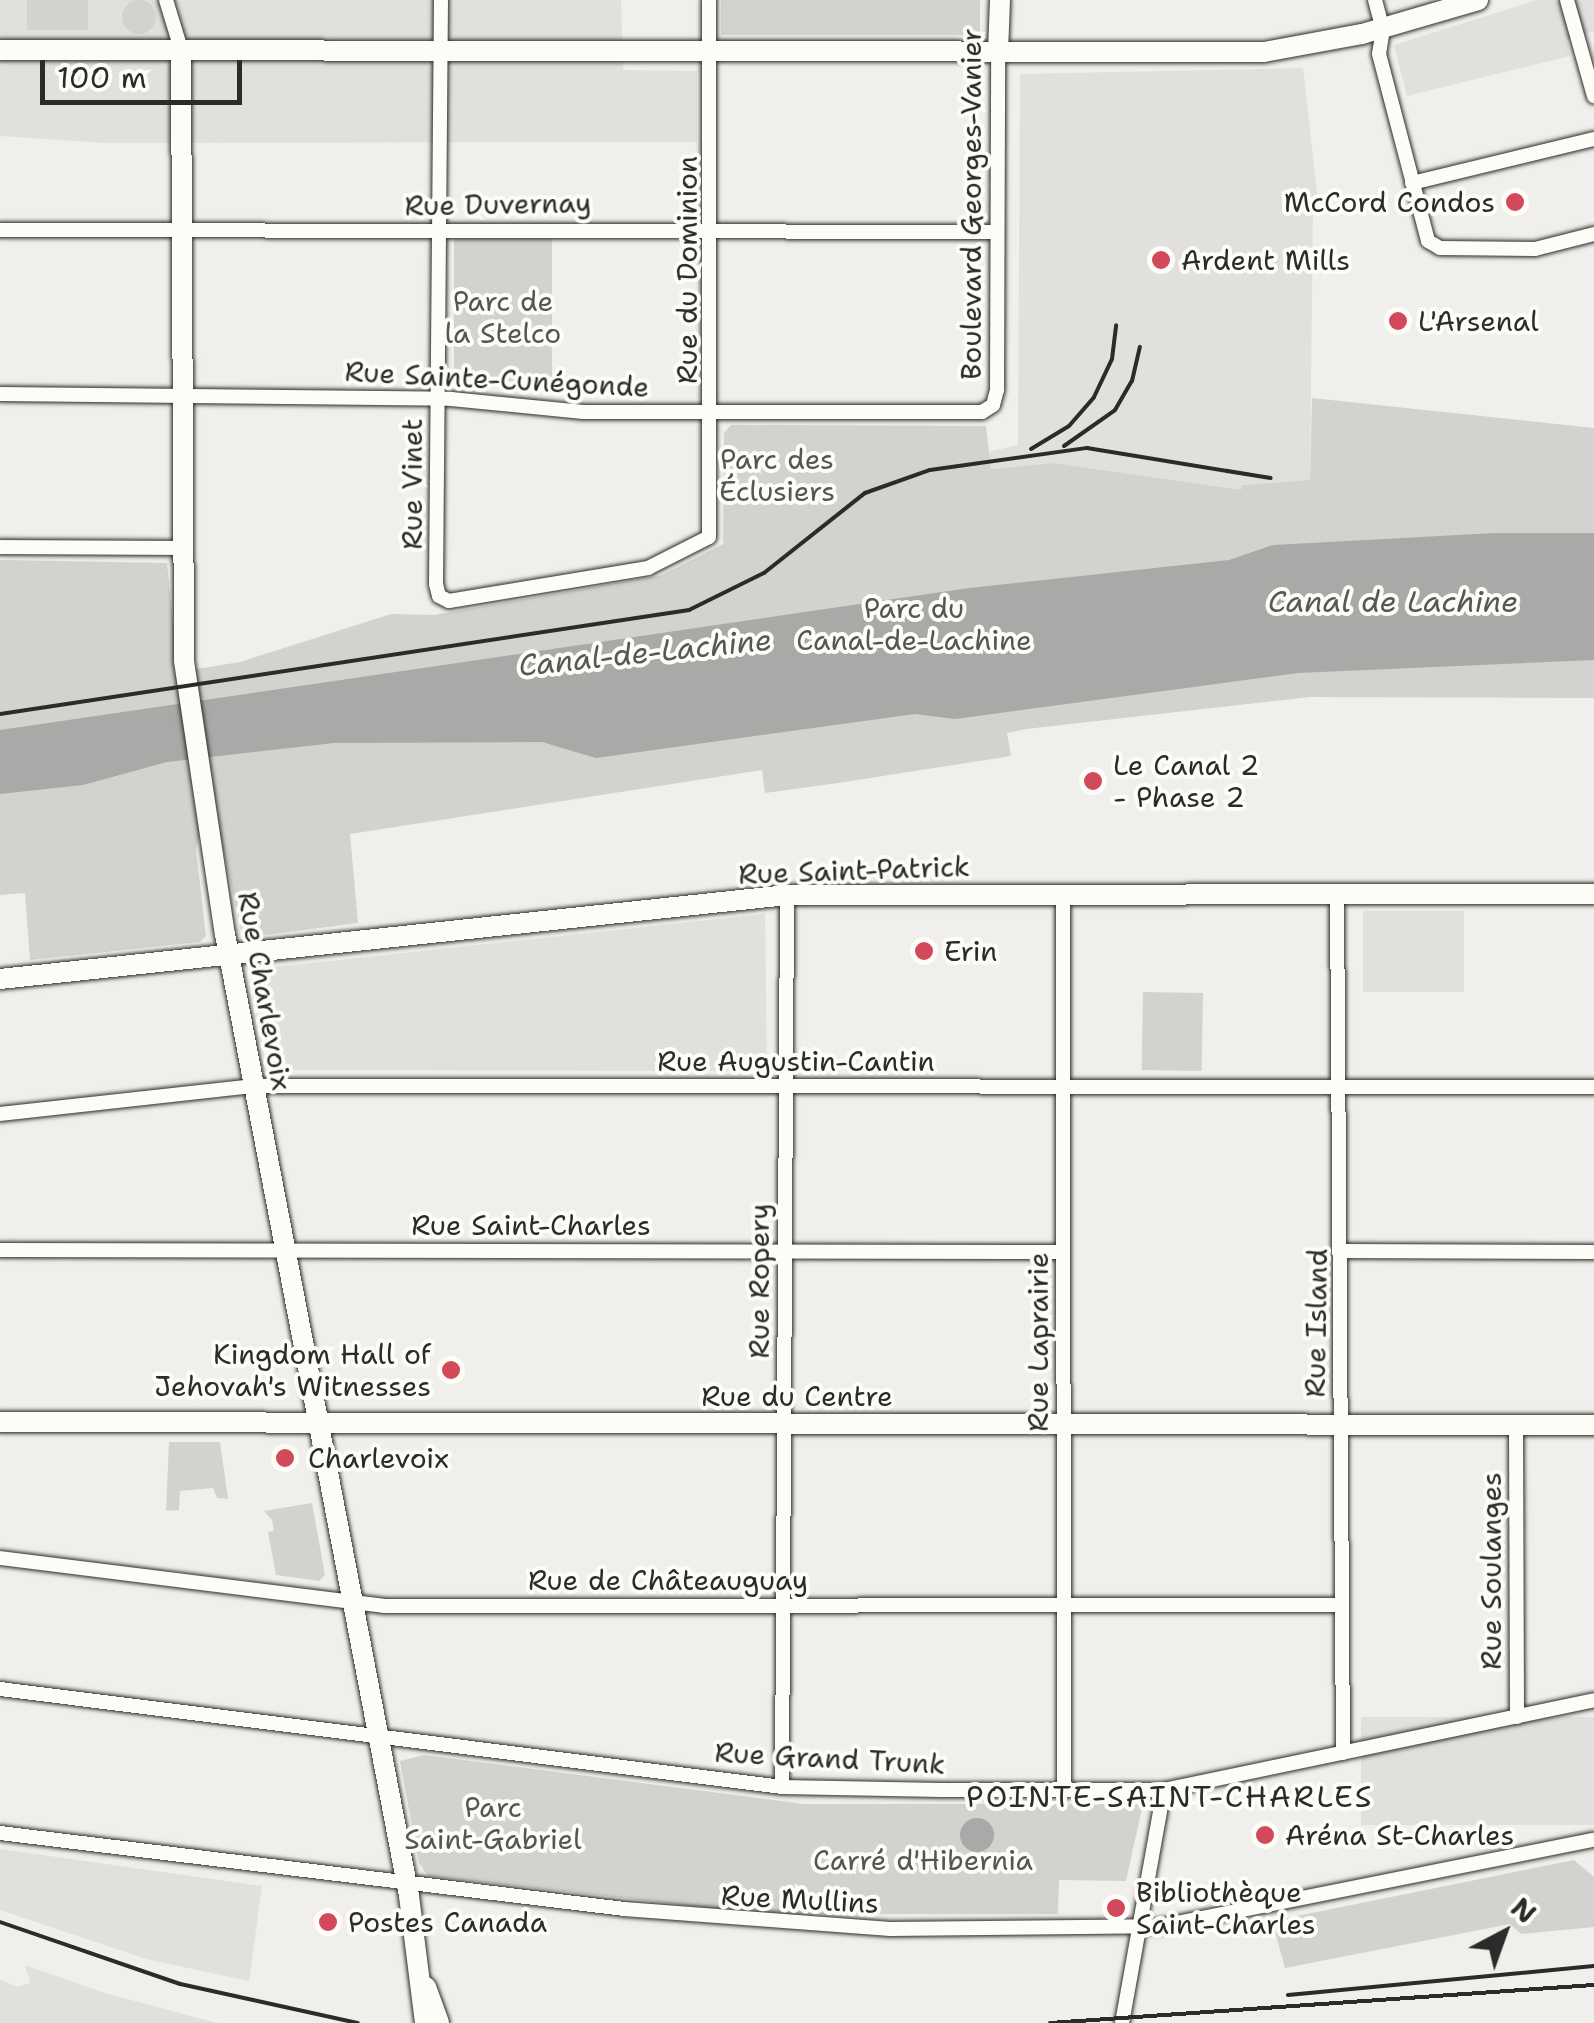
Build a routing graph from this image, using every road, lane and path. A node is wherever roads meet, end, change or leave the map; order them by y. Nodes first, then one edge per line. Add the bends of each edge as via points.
1 (166, 0) edge
2 (441, 0) edge
3 (710, 0) edge
4 (1000, 0) edge
5 (1376, 0) edge
6 (1478, 0) edge
7 (1567, 0) edge
8 (1382, 29) junction
9 (180, 49) junction
10 (0, 50) edge
11 (440, 50) junction
12 (711, 52) junction
13 (998, 52) junction
14 (1593, 86) edge
15 (1594, 139) edge
16 (1412, 184) junction
17 (439, 229) junction
18 (0, 230) edge
19 (182, 230) junction
20 (712, 230) junction
21 (997, 232) junction
22 (1594, 234) edge
23 (0, 394) edge
24 (181, 395) junction
25 (437, 398) junction
26 (991, 408) joint
27 (711, 412) junction
28 (707, 539) joint
29 (0, 548) edge
30 (180, 548) junction
31 (1063, 894) junction
32 (1594, 894) edge
33 (787, 895) junction
34 (1336, 895) junction
35 (230, 954) junction
36 (0, 979) edge
37 (254, 1086) junction
38 (784, 1086) junction
39 (1064, 1086) junction
40 (1339, 1087) junction
41 (1594, 1087) edge
42 (0, 1114) edge
43 (285, 1249) junction
44 (0, 1250) edge
45 (784, 1250) junction
46 (1063, 1252) junction
47 (1342, 1252) junction
48 (1594, 1252) edge
49 (0, 1422) edge
50 (317, 1422) junction
51 (783, 1424) junction
52 (1062, 1424) junction
53 (1340, 1424) junction
54 (1516, 1425) junction
55 (1594, 1425) edge
56 (0, 1558) edge
57 (352, 1601) junction
58 (783, 1605) junction
59 (1062, 1605) junction
60 (1339, 1605) junction
61 (0, 1690) edge
62 (1594, 1700) edge
63 (1517, 1717) junction
64 (377, 1736) junction
65 (1343, 1753) junction
66 (782, 1786) junction
67 (1064, 1790) junction
68 (1164, 1790) junction
69 (0, 1832) edge
70 (1594, 1840) edge
71 (406, 1883) junction
72 (1140, 1928) junction
73 (424, 1981) junction
74 (425, 2023) edge
75 (439, 2023) edge
76 (1122, 2023) edge

1 - 9 street, Rue Charlevoix
2 - 11 street, Rue Vinet
3 - 12 street, Rue du Dominion
4 - 13 street, Boulevard Georges-Vanier
5 - 8 street
6 - 8 street
7 - 14 street
8 - 13 street via 1276,52
8 - 16 street via 1379,54
9 - 10 street
9 - 11 street
9 - 19 street, Rue Charlevoix
11 - 12 street
11 - 17 street, Rue Vinet
12 - 13 street
12 - 20 street, Rue du Dominion
13 - 21 street, Boulevard Georges-Vanier
15 - 16 street
16 - 22 street via 1430,242 1534,249
17 - 19 street, Rue Duvernay
17 - 20 street, Rue Duvernay
17 - 25 street, Rue Vinet
18 - 19 street, Rue Duvernay
19 - 24 street, Rue Charlevoix
20 - 21 street, Rue Duvernay
20 - 27 street, Rue du Dominion
21 - 26 street, Boulevard Georges-Vanier via 997,390
23 - 24 street, Rue Sainte-Cunégonde
24 - 25 street, Rue Sainte-Cunégonde
24 - 30 street, Rue Charlevoix
25 - 27 street, Rue Sainte-Cunégonde via 574,412
25 - 28 street, Rue Vinet via 436,592 449,601 648,568
26 - 27 street, Rue Sainte-Cunégonde via 969,414
27 - 28 street, Rue du Dominion
29 - 30 street
30 - 35 street, Rue Charlevoix via 190,702
31 - 33 street, Rue Saint-Patrick
31 - 34 street, Rue Saint-Patrick
31 - 39 street, Rue Laprairie
32 - 34 street, Rue Saint-Patrick
33 - 35 street, Rue Saint-Patrick
33 - 38 street, Rue Ropery
34 - 40 street, Rue Island
35 - 36 street, Rue Saint-Patrick
35 - 37 street, Rue Charlevoix
37 - 38 street, Rue Augustin-Cantin
37 - 42 street, Rue Augustin-Cantin
37 - 43 street, Rue Charlevoix
38 - 39 street, Rue Augustin-Cantin
38 - 45 street, Rue Ropery
39 - 40 street, Rue Augustin-Cantin
39 - 46 street, Rue Laprairie
40 - 41 street, Rue Augustin-Cantin
40 - 47 street, Rue Island
43 - 44 street, Rue Saint-Charles
43 - 45 street, Rue Saint-Charles
43 - 50 street, Rue Charlevoix
45 - 46 street, Rue Saint-Charles
45 - 51 street, Rue Ropery
46 - 52 street, Rue Laprairie
47 - 48 street
47 - 53 street, Rue Island
49 - 50 street, Rue du Centre
50 - 51 street, Rue du Centre
50 - 57 street, Rue Charlevoix
51 - 52 street, Rue du Centre
51 - 58 street, Rue Ropery
52 - 53 street, Rue du Centre
52 - 59 street, Rue Laprairie
53 - 54 street, Rue du Centre
53 - 60 street, Rue Island
54 - 55 street, Rue du Centre
54 - 63 street, Rue Soulanges
56 - 57 street, Rue de Châteauguay
57 - 58 street, Rue de Châteauguay
57 - 64 street, Rue Charlevoix
58 - 59 street, Rue de Châteauguay
58 - 66 street, Rue Ropery
59 - 60 street, Rue de Châteauguay
59 - 67 street, Rue Laprairie
60 - 65 street, Rue Island
61 - 64 street, Rue Grand Trunk
62 - 63 street, Rue Grand Trunk
63 - 65 street, Rue Grand Trunk
64 - 66 street, Rue Grand Trunk
64 - 71 street, Rue Charlevoix
65 - 68 street, Rue Grand Trunk
66 - 67 street, Rue Grand Trunk
67 - 68 street, Rue Grand Trunk
68 - 72 street
69 - 71 street, Rue Mullins
70 - 72 street, Rue Mullins
71 - 72 street, Rue Mullins via 800,1927
71 - 73 street, Rue Charlevoix
72 - 76 street
73 - 74 street, Rue Charlevoix
73 - 75 street, Rue Charlevoix

